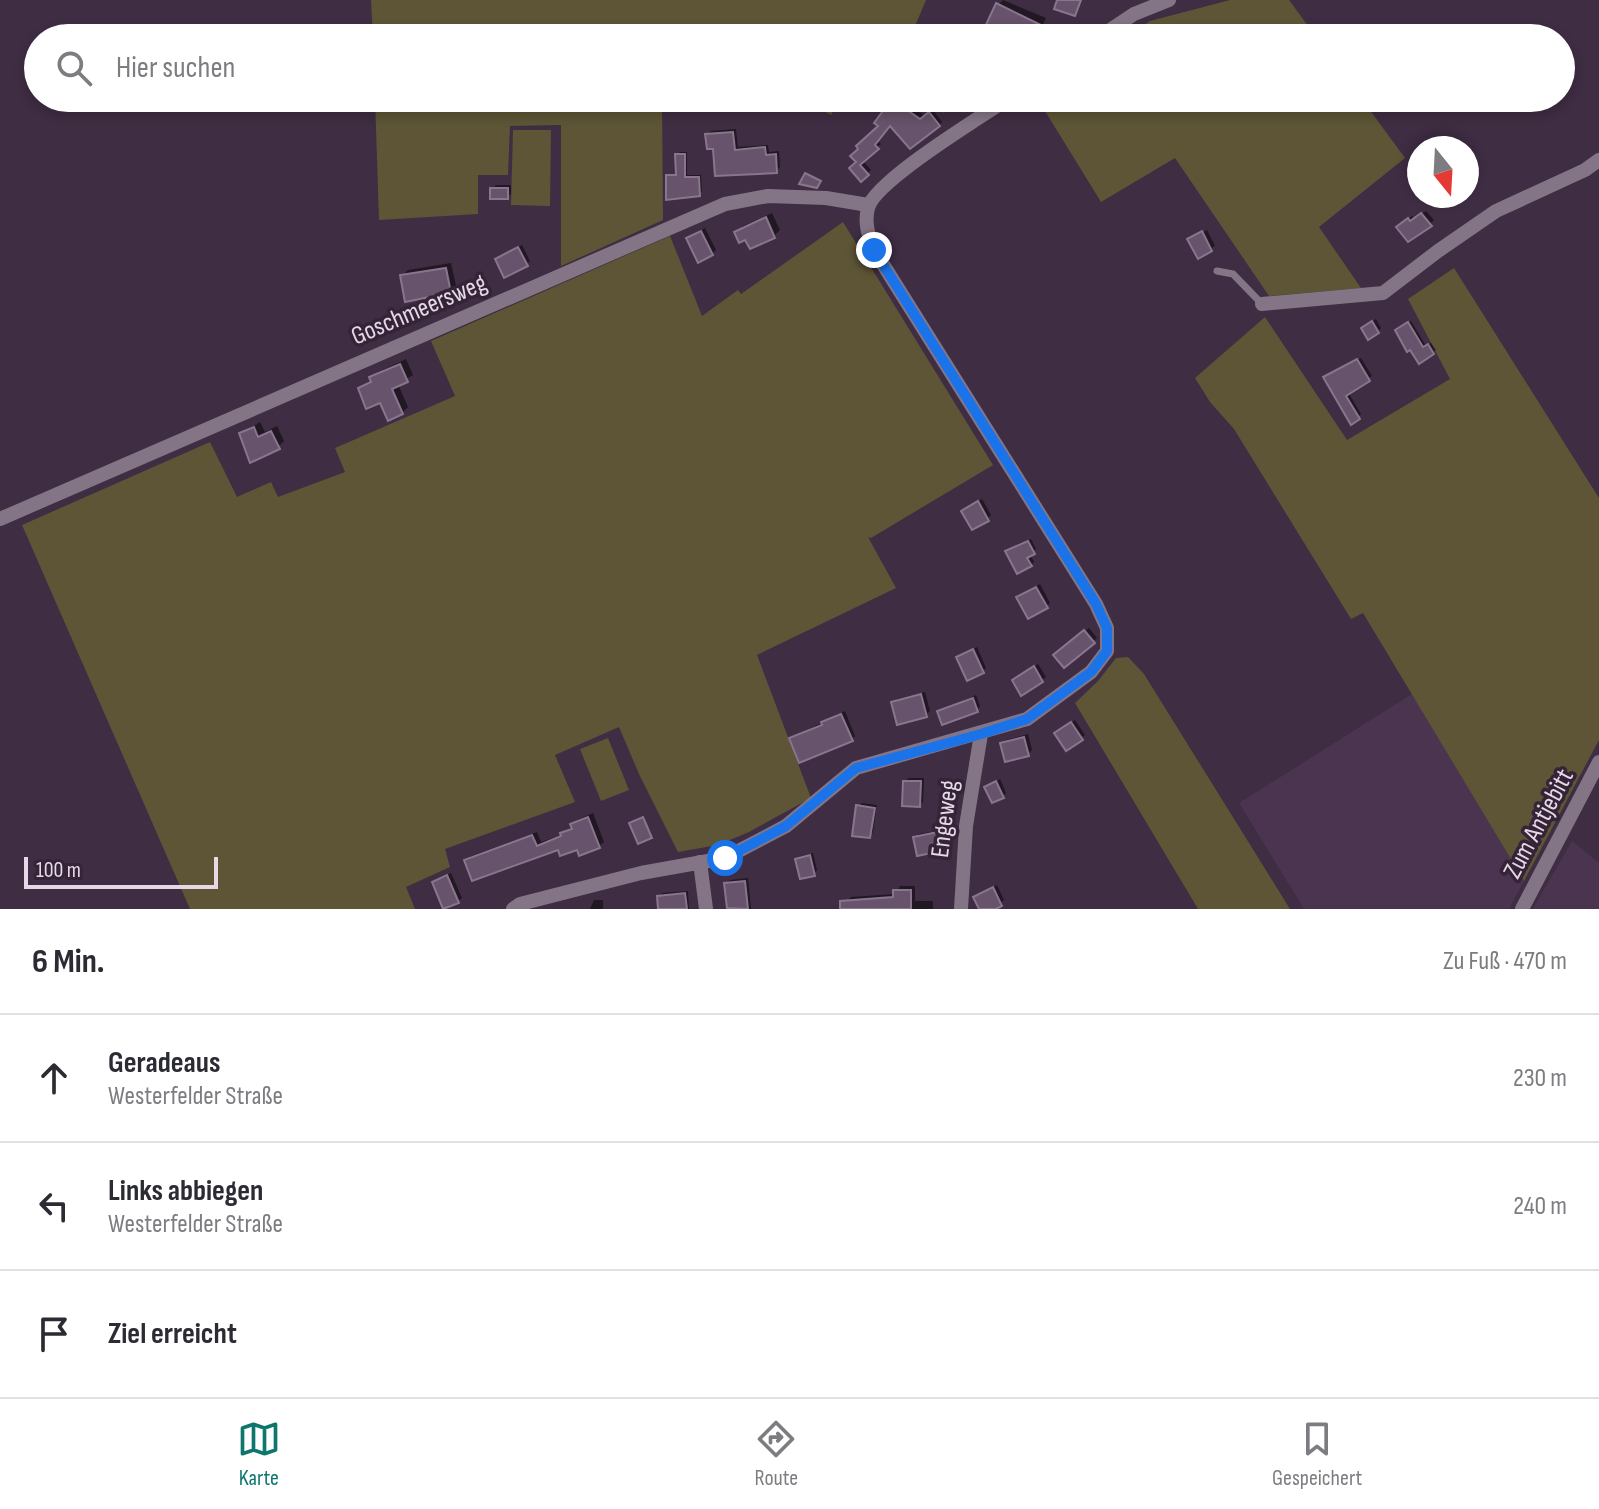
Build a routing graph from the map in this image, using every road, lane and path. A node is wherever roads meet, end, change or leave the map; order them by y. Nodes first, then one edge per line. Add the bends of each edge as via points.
1 (1169, 0) edge
2 (1119, 24) edge
3 (989, 112) edge
4 (1599, 160) edge
5 (868, 205) junction
6 (1217, 271) dead end
7 (1262, 304) joint
8 (0, 519) edge
9 (981, 734) junction
10 (1599, 762) edge
11 (700, 862) junction
12 (513, 909) edge
13 (706, 909) edge
14 (961, 909) edge
15 (1522, 909) edge

1 - 2 street
3 - 5 street via 884,185
4 - 7 street via 1496,211 1383,293
5 - 8 street, Goschmeersweg via 768,196 725,204
5 - 9 street via 866,226 874,250 1107,628 1107,651 1091,672 1027,719
6 - 7 lane via 1233,274
9 - 11 street via 856,768 786,826 725,858
9 - 14 street, Engeweg via 966,826
10 - 15 street, Zum Antjebitt
11 - 12 street
11 - 13 street

